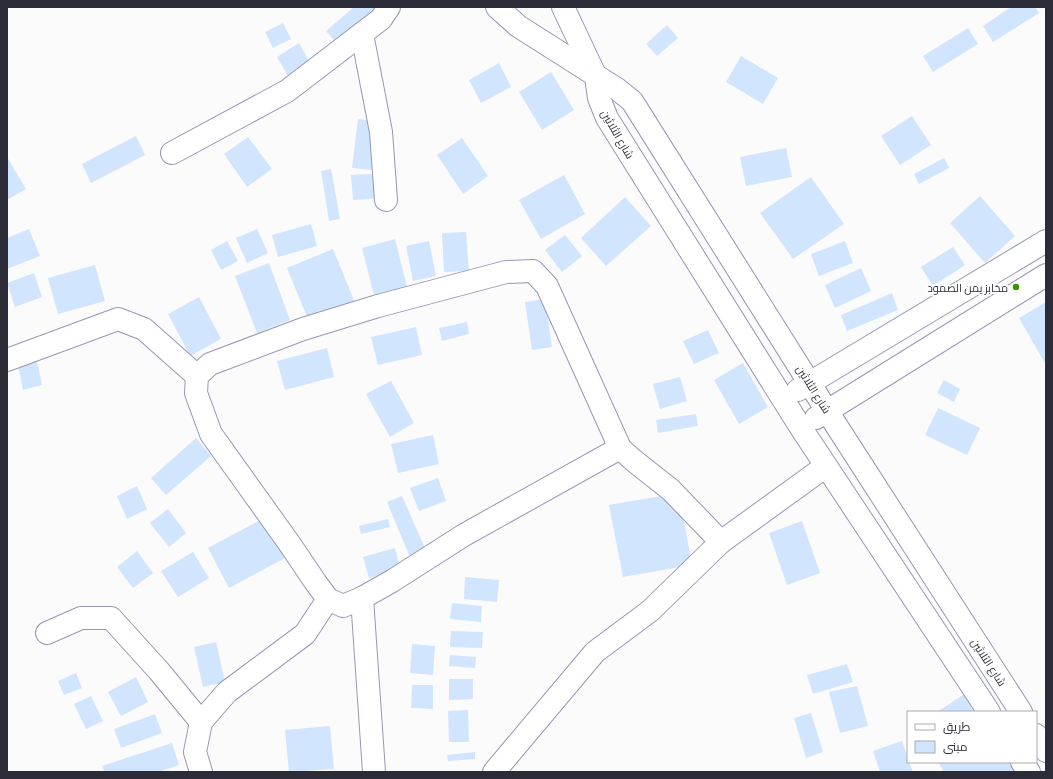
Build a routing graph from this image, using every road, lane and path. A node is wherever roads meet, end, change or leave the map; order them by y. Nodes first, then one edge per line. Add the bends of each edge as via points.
1 (389, 7) edge
2 (497, 7) edge
3 (562, 7) edge
4 (362, 34) junction
5 (596, 77) junction
6 (172, 152) dead end
7 (386, 200) dead end
8 (1046, 241) edge
9 (1046, 275) edge
10 (7, 360) edge
11 (197, 376) junction
12 (810, 383) junction
13 (783, 400) junction
14 (827, 410) junction
15 (801, 428) junction
16 (620, 448) junction
17 (826, 466) junction
18 (721, 542) junction
19 (362, 598) junction
20 (328, 599) junction
21 (47, 633) dead end
22 (988, 711) edge
23 (1020, 711) edge
24 (201, 722) junction
25 (1037, 737) edge
26 (1046, 751) edge
27 (1023, 763) edge
28 (201, 772) edge
29 (374, 772) edge
30 (494, 772) edge
31 (1029, 772) edge

1 - 4 street via 381,19
2 - 5 street via 518,26
3 - 5 street, شارع الثلاثين
4 - 6 street via 287,91
4 - 7 street via 381,132
5 - 12 street, شارع الثلاثين via 632,101
5 - 13 street, شارع الثلاثين via 599,98 607,118
8 - 12 street
9 - 14 street
10 - 11 street via 118,319 144,329
11 - 16 street via 210,364 303,329 506,272 533,271 547,286
11 - 20 street via 196,392 210,434
12 - 13 street
12 - 14 street, شارع الثلاثين
13 - 15 street, شارع الثلاثين
14 - 15 street
14 - 23 street, شارع الثلاثين
15 - 17 street, شارع الثلاثين
16 - 18 street via 671,490
16 - 19 street via 464,535
17 - 18 street
17 - 22 street, شارع الثلاثين
18 - 30 street via 650,611 595,652
19 - 20 street via 343,606
19 - 29 street
20 - 24 street via 305,634 227,692
21 - 24 street via 81,618 111,618 159,670
24 - 28 street via 195,752
25 - 26 street
27 - 31 street

